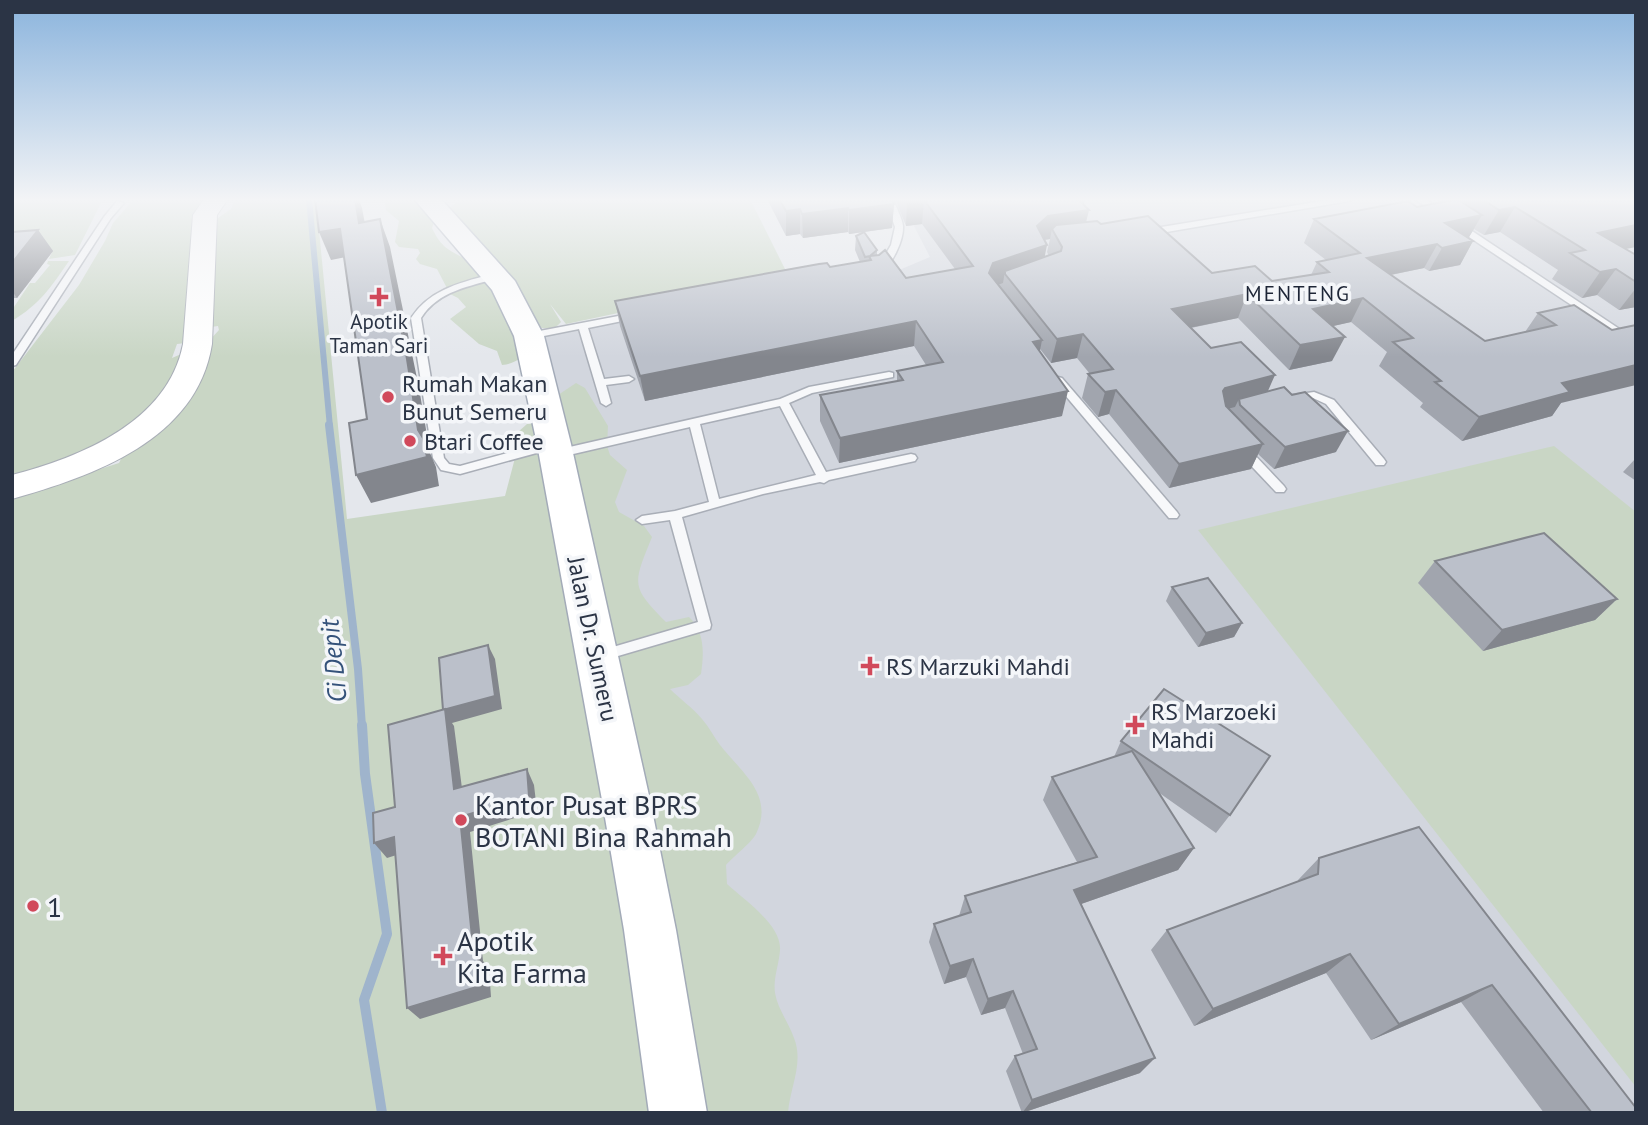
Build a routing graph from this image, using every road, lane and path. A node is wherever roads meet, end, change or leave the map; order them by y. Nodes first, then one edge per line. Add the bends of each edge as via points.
1 (85, 252) edge
2 (202, 252) edge
3 (474, 252) edge
4 (891, 252) edge
5 (1498, 252) edge
6 (869, 275) edge
7 (496, 276) junction
8 (651, 312) edge
9 (583, 326) junction
10 (529, 336) junction
11 (1636, 345) edge
12 (12, 363) edge
13 (1052, 374) edge
14 (889, 375) dead end
15 (629, 379) dead end
16 (599, 383) junction
17 (1279, 401) edge
18 (783, 402) junction
19 (606, 403) dead end
20 (694, 422) junction
21 (1232, 439) edge
22 (555, 449) junction
23 (911, 458) dead end
24 (1380, 462) dead end
25 (824, 479) junction
26 (12, 487) edge
27 (1280, 489) dead end
28 (715, 504) junction
29 (675, 515) junction
30 (1173, 515) dead end
31 (642, 520) dead end
32 (597, 657) junction
33 (678, 1113) edge

1 - 12 lane
2 - 26 main road via 195,356 182,387 154,419 114,448 83,465
3 - 7 main road, Jalan Dr. Sumeru
4 - 6 lane via 881,269
5 - 11 lane
7 - 10 main road, Jalan Dr. Sumeru via 511,296
7 - 22 lane via 434,298 416,318 439,458 445,467 460,470
8 - 9 lane
9 - 10 lane
9 - 16 lane
10 - 22 main road, Jalan Dr. Sumeru
13 - 30 lane
14 - 18 lane via 809,390
15 - 16 lane
16 - 19 lane
17 - 24 lane via 1314,395 1330,402
18 - 20 lane
18 - 25 lane
20 - 22 lane
20 - 28 lane
21 - 27 lane
22 - 32 main road, Jalan Dr. Sumeru
23 - 25 lane
25 - 28 lane via 770,487
28 - 29 lane
29 - 31 lane
29 - 32 lane via 705,625
32 - 33 main road, Jalan Dr. Sumeru via 648,917

